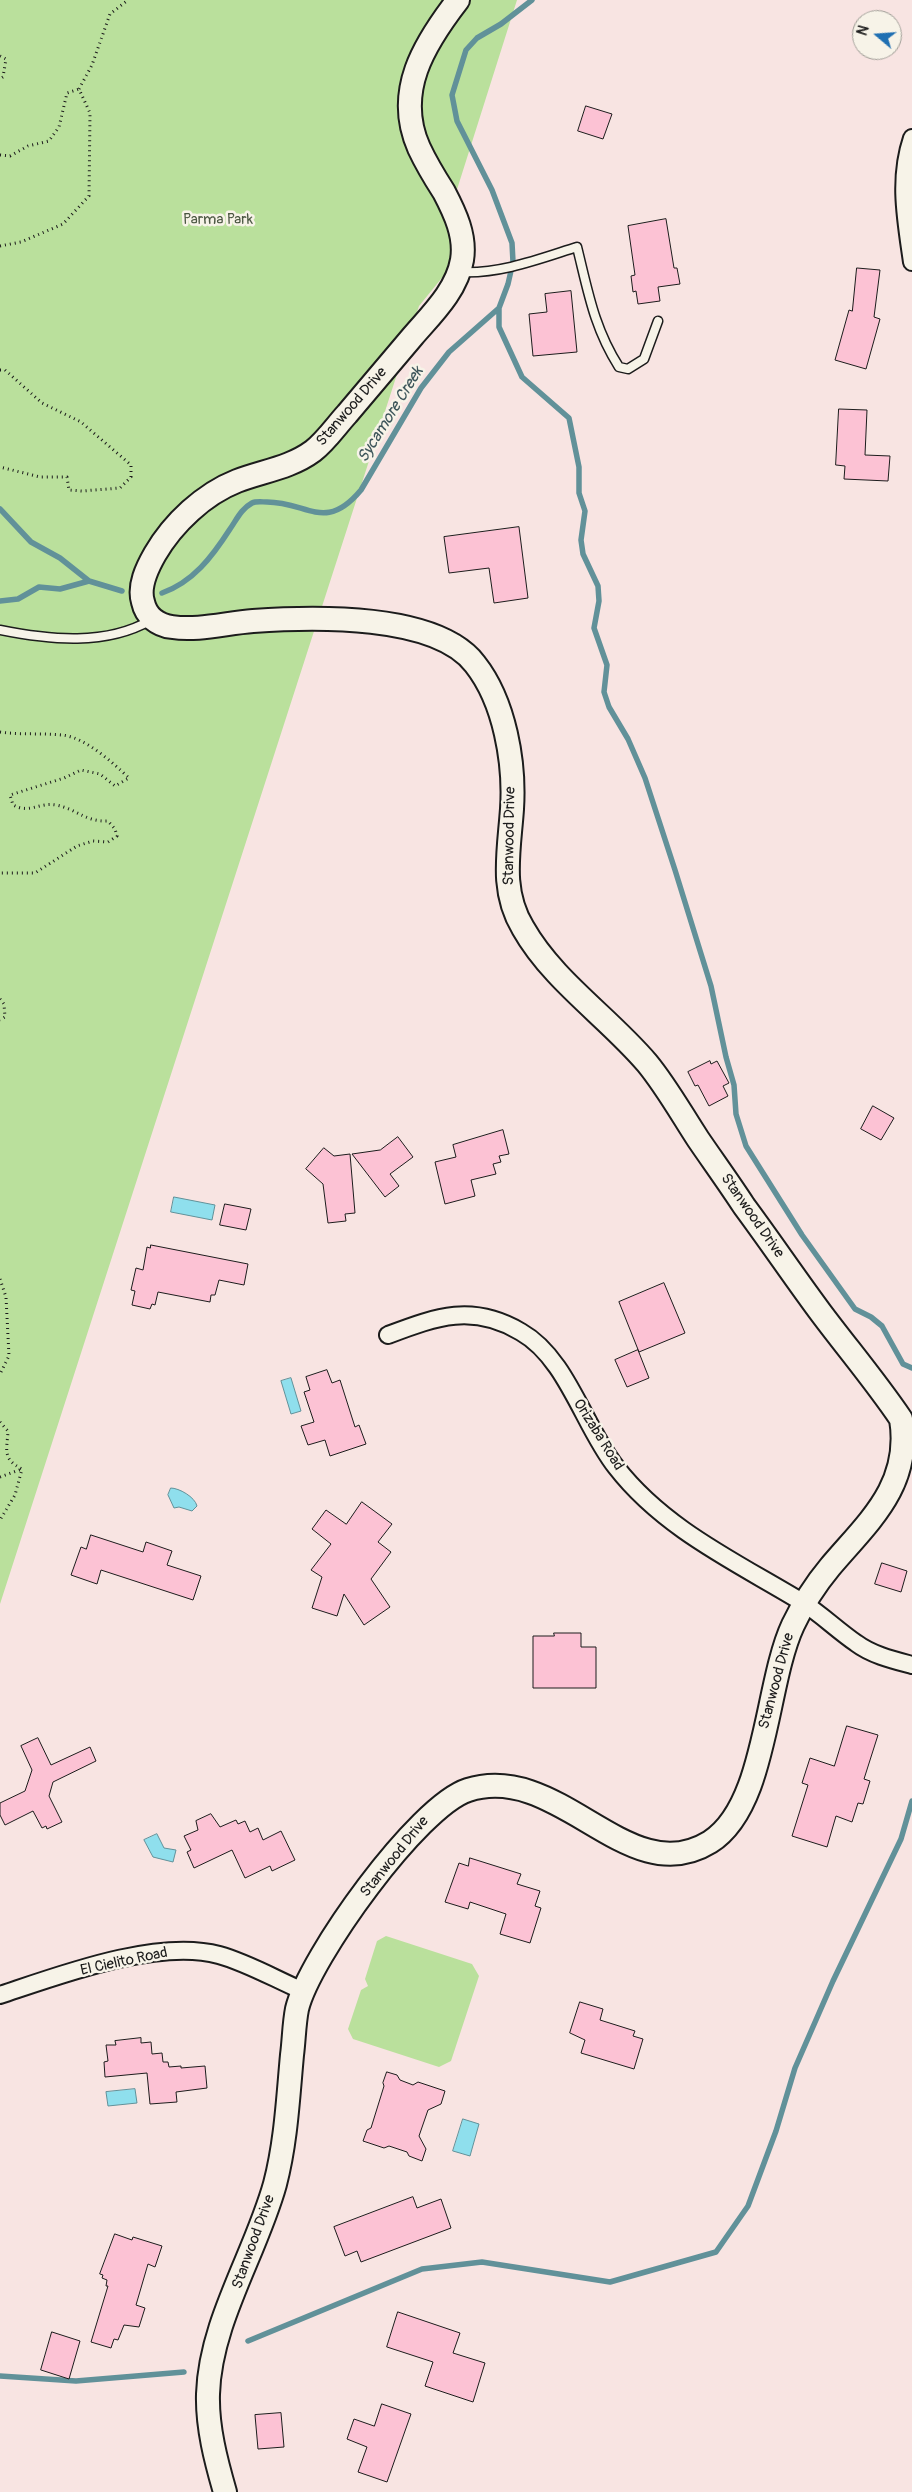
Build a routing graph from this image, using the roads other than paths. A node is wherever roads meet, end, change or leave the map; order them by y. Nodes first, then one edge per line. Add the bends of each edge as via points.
1 (458, 0) edge
2 (912, 138) edge
3 (912, 262) edge
4 (458, 271) junction
5 (658, 321) dead end
6 (153, 619) junction
7 (0, 630) edge
8 (388, 1335) dead end
9 (804, 1603) junction
10 (912, 1665) edge
11 (302, 1991) junction
12 (0, 1994) edge
13 (226, 2492) edge

1 - 4 main road, Stanwood Drive via 424,48 414,72 409,97 410,123 420,150 458,223 462,247
2 - 3 street via 904,172 904,208
4 - 5 lane via 482,273 577,247 595,320 619,367 628,369 644,358
4 - 6 main road, Stanwood Drive via 437,308 317,448 288,465 224,487 205,498 171,531 151,560 142,586 143,604
6 - 7 lane via 133,630 106,637 52,636
6 - 9 main road, Stanwood Drive via 180,628 273,620 384,624 442,637 463,650 480,669 500,715 510,765 512,809 507,884 519,923 550,964 660,1080 746,1208 880,1388 904,1429 907,1462 892,1498 832,1564
8 - 9 street, Orizaba Road via 433,1319 462,1314 490,1319 522,1332 544,1350 557,1367 601,1446 628,1482 695,1539
9 - 10 street, Orizaba Road via 857,1644
9 - 11 main road, Stanwood Drive via 783,1652 745,1799 736,1816 718,1836 705,1845 684,1852 648,1852 628,1844 566,1807 530,1792 495,1786 464,1791 434,1810 390,1860 324,1951
11 - 12 street, El Cielito Road via 228,1958 188,1950 129,1958
11 - 13 main road, Stanwood Drive via 275,2185 219,2333 212,2360 208,2394 210,2428

